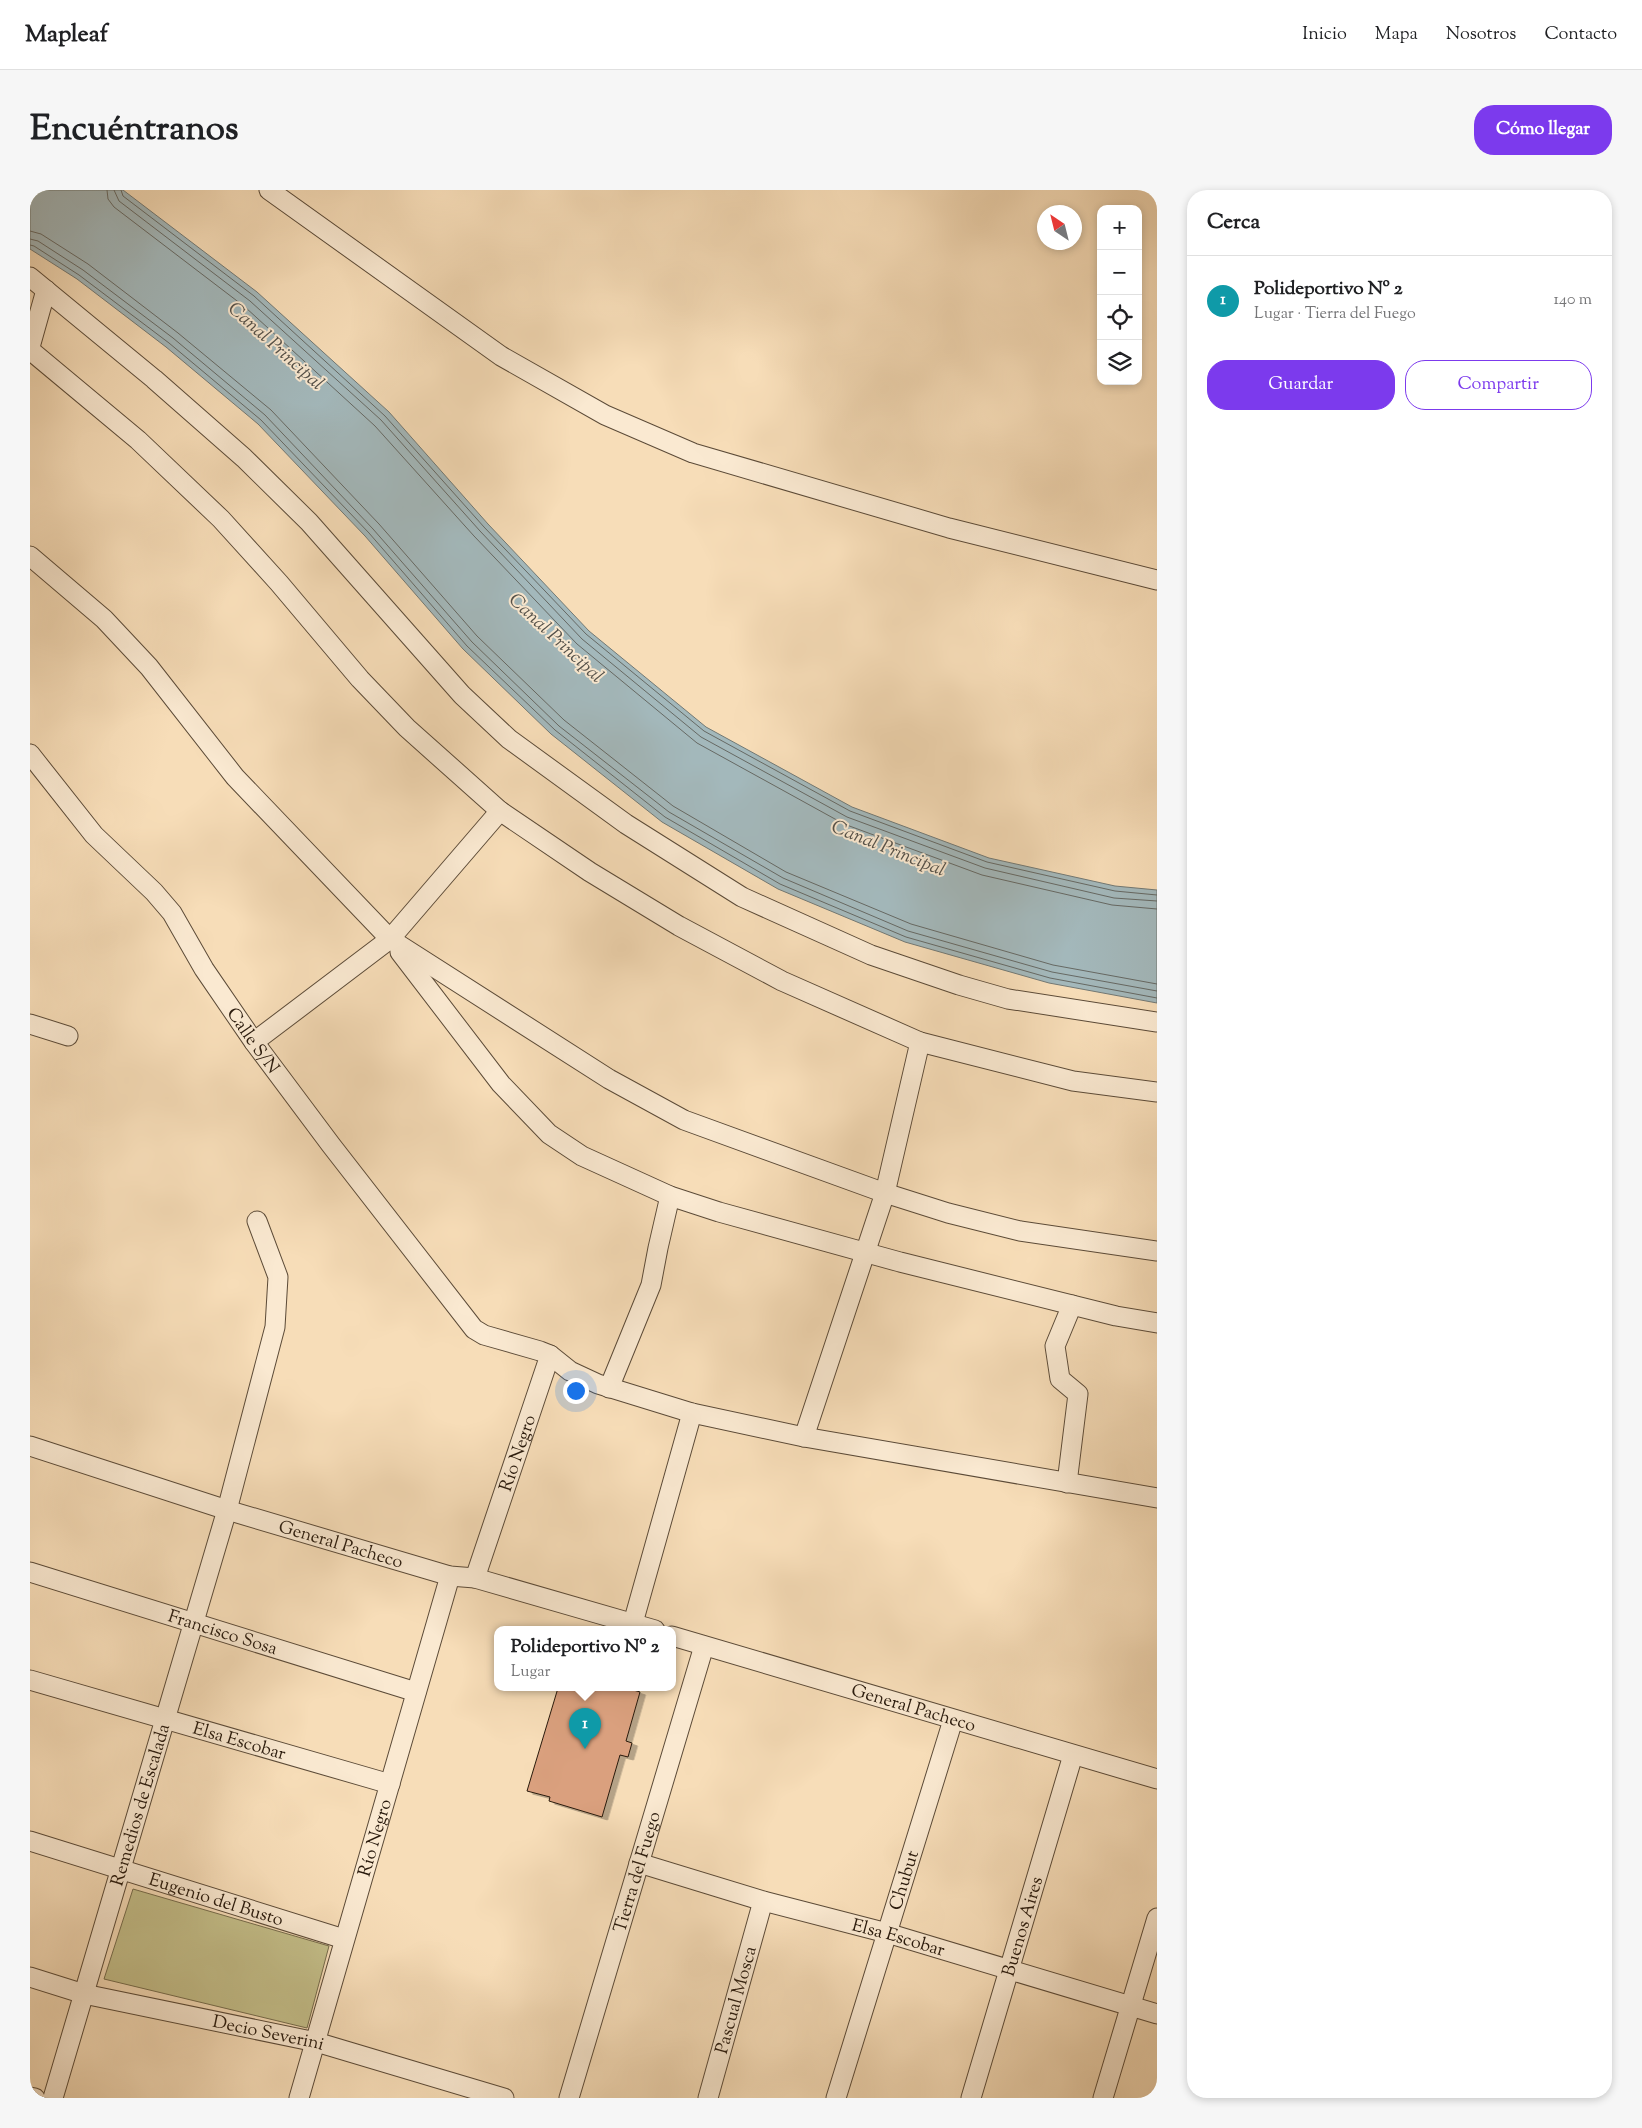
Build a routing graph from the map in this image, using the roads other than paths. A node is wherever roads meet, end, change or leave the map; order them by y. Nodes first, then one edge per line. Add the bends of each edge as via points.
1 (270, 190) edge
2 (30, 277) edge
3 (46, 290) junction
4 (30, 348) edge
5 (30, 556) edge
6 (1157, 580) edge
7 (30, 754) edge
8 (500, 811) junction
9 (390, 939) junction
10 (1157, 1022) edge
11 (30, 1024) edge
12 (68, 1036) dead end
13 (254, 1042) junction
14 (920, 1042) junction
15 (1157, 1092) edge
16 (885, 1193) junction
17 (670, 1196) junction
18 (257, 1221) dead end
19 (1157, 1251) edge
20 (867, 1252) junction
21 (1072, 1305) junction
22 (1157, 1323) edge
23 (550, 1356) junction
24 (609, 1388) junction
25 (692, 1413) junction
26 (804, 1437) junction
27 (30, 1446) edge
28 (1067, 1483) junction
29 (1157, 1498) edge
30 (227, 1510) junction
31 (30, 1572) edge
32 (450, 1576) junction
33 (475, 1578) junction
34 (194, 1623) junction
35 (633, 1623) junction
36 (642, 1626) edge
37 (676, 1637) edge
38 (704, 1646) junction
39 (30, 1680) edge
40 (416, 1692) junction
41 (166, 1719) junction
42 (953, 1720) junction
43 (1073, 1754) junction
44 (1157, 1779) edge
45 (390, 1784) junction
46 (30, 1841) edge
47 (639, 1862) junction
48 (121, 1870) junction
49 (763, 1901) junction
50 (1157, 1918) edge
51 (887, 1933) junction
52 (344, 1939) junction
53 (1009, 1970) junction
54 (30, 1977) edge
55 (84, 1994) junction
56 (1130, 2007) junction
57 (1157, 2014) edge
58 (316, 2042) junction
59 (30, 2097) edge
60 (35, 2098) edge
61 (53, 2098) edge
62 (299, 2098) edge
63 (504, 2098) edge
64 (569, 2098) edge
65 (708, 2098) edge
66 (836, 2098) edge
67 (972, 2098) edge
68 (1103, 2098) edge

1 - 6 street via 501,356 605,415 693,453 949,528
2 - 3 street
3 - 4 street
3 - 10 street via 154,378 244,458 309,522 462,695 503,732 626,824 742,897 871,955 959,986 1008,999
4 - 8 street via 138,440 221,519 360,679 407,728
5 - 9 street via 110,626 149,667 235,777
7 - 13 street, Calle S/N via 94,835 154,892 172,914 204,969
8 - 9 street
8 - 14 street via 590,872 679,926 782,981
9 - 13 street
9 - 16 street via 608,1079 676,1116
9 - 17 street via 501,1084 549,1134 582,1156
11 - 12 street
13 - 23 street, Calle S/N via 474,1329
14 - 15 street via 1073,1081
14 - 16 street
16 - 19 street via 1020,1231
16 - 20 street
17 - 20 street
17 - 24 street via 651,1285
18 - 30 street, Remedios de Escalada via 278,1277 275,1327
20 - 21 street
20 - 26 street
21 - 22 street
21 - 28 street via 1055,1346 1060,1379 1078,1394
23 - 24 street via 576,1374
23 - 33 street, Río Negro
24 - 25 street
25 - 26 street
25 - 35 street
26 - 28 street
27 - 30 street, General Pacheco
28 - 29 street
30 - 32 street, General Pacheco
30 - 34 street, Remedios de Escalada
31 - 34 street, Francisco Sosa
32 - 33 street, General Pacheco
32 - 40 street, Río Negro
33 - 35 street, General Pacheco
34 - 40 street, Francisco Sosa
34 - 41 street, Remedios de Escalada
35 - 36 street, General Pacheco
37 - 38 street, General Pacheco
38 - 42 street, General Pacheco
38 - 47 street, Tierra del Fuego
39 - 41 street, Elsa Escobar
40 - 45 street, Río Negro
41 - 45 street, Elsa Escobar
41 - 48 street, Remedios de Escalada
42 - 43 street, General Pacheco
42 - 51 street, Chubut
43 - 44 street, General Pacheco
43 - 53 street, Buenos Aires
45 - 52 street, Río Negro
46 - 48 street, Eugenio del Busto
47 - 49 street, Elsa Escobar
47 - 64 street, Tierra del Fuego
48 - 52 street, Eugenio del Busto
48 - 55 street, Remedios de Escalada
49 - 51 street, Elsa Escobar
49 - 65 street, Pascual Mosca
50 - 56 street
51 - 53 street, Elsa Escobar
51 - 66 street, Chubut
52 - 58 street, Río Negro
53 - 56 street, Elsa Escobar
53 - 67 street, Buenos Aires
54 - 55 street, Decio Severini
55 - 58 street, Decio Severini
55 - 61 street, Remedios de Escalada
56 - 57 street, Elsa Escobar
56 - 68 street
58 - 62 street, Río Negro
58 - 63 street, Decio Severini
59 - 60 street

